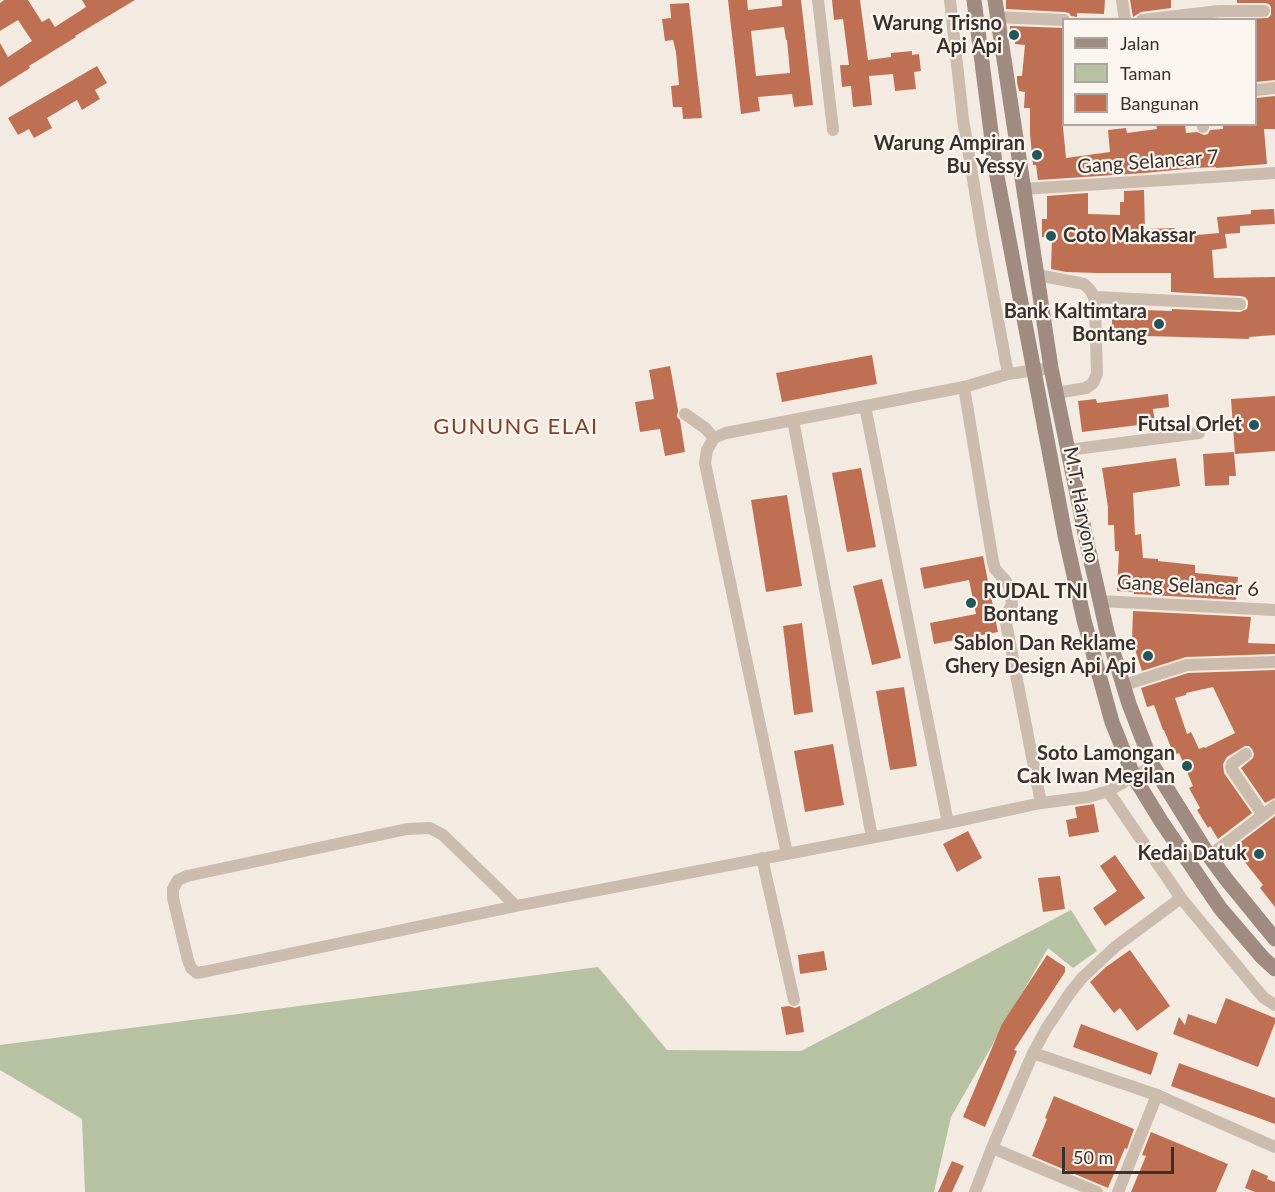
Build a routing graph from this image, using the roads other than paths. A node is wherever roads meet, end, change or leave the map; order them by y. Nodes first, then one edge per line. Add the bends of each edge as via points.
1 (818, 0) edge
2 (950, 0) edge
3 (974, 0) edge
4 (995, 0) edge
5 (1122, 0) edge
6 (1218, 6) edge
7 (1264, 10) dead end
8 (997, 17) junction
9 (1125, 18) edge
10 (1153, 18) edge
11 (1062, 20) edge
12 (1275, 88) edge
13 (1257, 90) edge
14 (833, 130) dead end
15 (1275, 173) edge
16 (1023, 189) junction
17 (1038, 275) junction
18 (1094, 297) junction
19 (1240, 304) dead end
20 (1051, 368) junction
21 (1034, 371) junction
22 (1008, 374) junction
23 (964, 387) junction
24 (1056, 393) junction
25 (865, 406) junction
26 (685, 414) dead end
27 (793, 420) junction
28 (1199, 433) dead end
29 (714, 438) junction
30 (1068, 450) junction
31 (1100, 601) junction
32 (1275, 610) edge
33 (1275, 662) edge
34 (1124, 685) junction
35 (1246, 754) dead end
36 (1153, 766) junction
37 (1134, 777) junction
38 (1108, 791) junction
39 (1041, 803) junction
40 (1275, 806) edge
41 (1263, 815) junction
42 (948, 823) junction
43 (872, 837) junction
44 (787, 854) junction
45 (1209, 856) junction
46 (762, 858) junction
47 (1181, 898) junction
48 (516, 906) junction
49 (1275, 939) edge
50 (1275, 969) edge
51 (794, 1000) dead end
52 (1275, 1005) edge
53 (1033, 1053) junction
54 (1157, 1095) junction
55 (1275, 1147) edge
56 (992, 1148) junction
57 (975, 1192) edge
58 (1097, 1192) edge
59 (1118, 1192) edge

1 - 14 street
2 - 22 street via 965,130
3 - 21 main road, M.T. Haryono via 996,171
4 - 8 main road, M.T. Haryono
5 - 9 street
6 - 7 street
6 - 10 street
8 - 11 street
8 - 16 main road, M.T. Haryono
12 - 13 street
15 - 16 street, Gang Selancar 7
16 - 17 main road, M.T. Haryono
17 - 18 street via 1084,284
17 - 20 main road, M.T. Haryono
18 - 19 street
18 - 24 street via 1097,374 1086,388
20 - 21 street
20 - 24 main road, M.T. Haryono
21 - 22 street
21 - 37 main road, M.T. Haryono via 1084,620 1112,722
22 - 23 street
23 - 25 street
23 - 39 street via 993,562 1009,586 1012,604 1006,623
24 - 30 main road, M.T. Haryono
25 - 27 street
25 - 42 street
26 - 29 street
27 - 29 street via 726,432
27 - 43 street
28 - 30 street
29 - 44 street via 707,450 707,480
30 - 31 main road, M.T. Haryono
31 - 32 street, Gang Selancar 6
31 - 34 main road, M.T. Haryono
33 - 34 street via 1187,665
34 - 36 main road, M.T. Haryono
35 - 41 street via 1231,767
36 - 37 street
36 - 45 main road, M.T. Haryono
37 - 38 street
37 - 50 main road, M.T. Haryono via 1220,908
38 - 39 street
38 - 47 street
39 - 42 street
40 - 41 street
41 - 45 street
42 - 43 street
43 - 44 street
44 - 46 street
45 - 49 main road, M.T. Haryono
46 - 48 street
46 - 51 street
47 - 52 street via 1264,998
47 - 53 street via 1115,947 1082,978
48 - 48 street via 197,973 188,960 173,889 178,880 187,876 407,829 430,828 443,835
53 - 54 street
53 - 56 street
54 - 55 street
54 - 59 street
56 - 57 street
56 - 58 street

